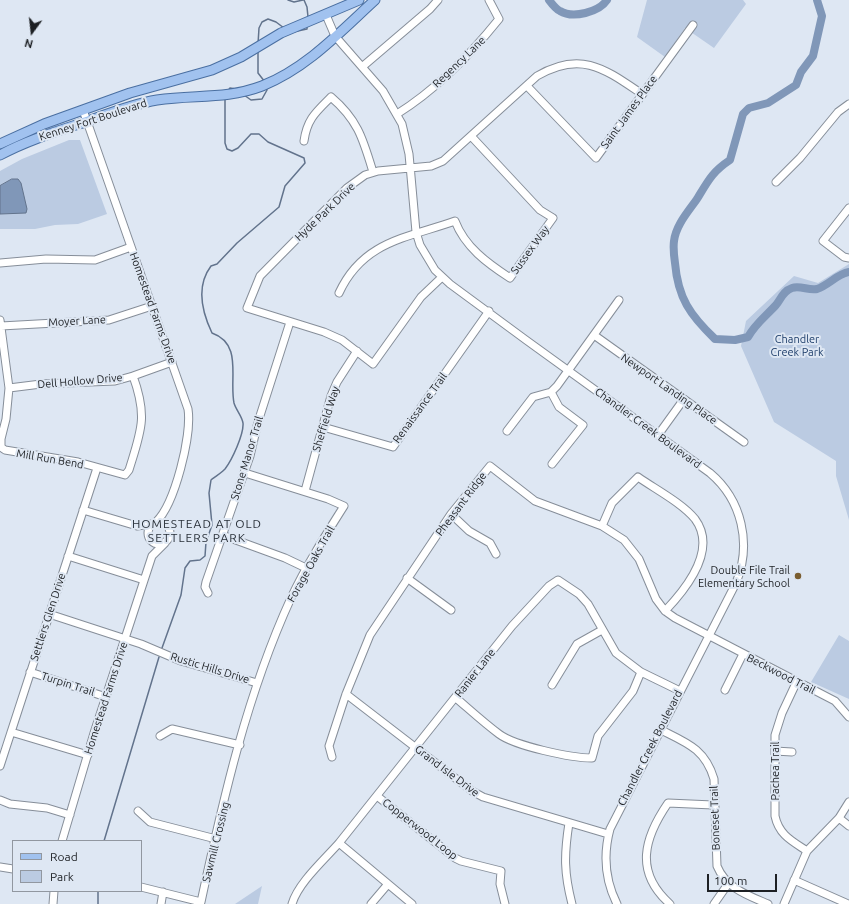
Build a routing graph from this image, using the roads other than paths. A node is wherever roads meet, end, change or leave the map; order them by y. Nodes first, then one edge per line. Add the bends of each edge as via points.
1 (359, 0) edge
2 (375, 0) edge
3 (438, 0) edge
4 (489, 0) edge
5 (323, 16) junction
6 (693, 25) dead end
7 (335, 36) junction
8 (362, 67) junction
9 (527, 86) junction
10 (642, 94) junction
11 (849, 104) edge
12 (83, 110) junction
13 (397, 114) junction
14 (87, 121) junction
15 (471, 136) junction
16 (304, 141) dead end
17 (0, 144) edge
18 (0, 155) edge
19 (410, 168) junction
20 (373, 172) junction
21 (776, 182) dead end
22 (849, 208) edge
23 (416, 232) junction
24 (131, 248) junction
25 (849, 258) edge
26 (0, 263) edge
27 (442, 277) junction
28 (339, 293) dead end
29 (618, 300) dead end
30 (152, 306) junction
31 (489, 311) junction
32 (290, 322) junction
33 (0, 323) edge
34 (594, 336) junction
35 (358, 351) junction
36 (172, 362) junction
37 (569, 371) junction
38 (133, 376) junction
39 (9, 388) junction
40 (551, 392) junction
41 (684, 399) junction
42 (323, 427) junction
43 (507, 431) dead end
44 (658, 435) junction
45 (744, 442) dead end
46 (552, 464) dead end
47 (97, 468) junction
48 (245, 473) junction
49 (305, 491) junction
50 (167, 508) junction
51 (83, 510) junction
52 (451, 514) junction
53 (154, 523) junction
54 (136, 526) junction
55 (602, 526) junction
56 (169, 527) junction
57 (222, 535) junction
58 (150, 539) junction
59 (165, 543) junction
60 (496, 554) dead end
61 (68, 556) junction
62 (152, 556) junction
63 (306, 568) junction
64 (408, 578) junction
65 (144, 580) junction
66 (208, 593) dead end
67 (451, 610) dead end
68 (665, 611) junction
69 (49, 614) junction
70 (602, 630) junction
71 (709, 636) junction
72 (125, 638) junction
73 (743, 654) junction
74 (30, 672) junction
75 (641, 672) junction
76 (797, 682) junction
77 (257, 683) junction
78 (552, 686) dead end
79 (725, 690) dead end
80 (680, 692) junction
81 (346, 694) junction
82 (106, 697) junction
83 (456, 698) junction
84 (849, 717) edge
85 (246, 721) joint
86 (661, 730) junction
87 (11, 732) junction
88 (160, 736) dead end
89 (240, 745) junction
90 (415, 747) junction
91 (774, 751) junction
92 (792, 752) dead end
93 (88, 755) junction
94 (332, 758) dead end
95 (0, 766) edge
96 (377, 796) junction
97 (0, 800) edge
98 (849, 802) edge
99 (713, 804) junction
100 (138, 811) dead end
101 (70, 815) junction
102 (838, 818) junction
103 (569, 823) junction
104 (849, 826) edge
105 (608, 834) junction
106 (216, 839) junction
107 (62, 840) edge
108 (339, 844) junction
109 (807, 851) junction
110 (0, 867) edge
111 (12, 869) edge
112 (794, 880) junction
113 (388, 884) junction
114 (728, 884) junction
115 (142, 887) edge
116 (54, 892) edge
117 (163, 892) junction
118 (53, 904) edge
119 (160, 904) edge
120 (292, 904) edge
121 (371, 904) edge
122 (412, 904) edge
123 (505, 904) edge
124 (572, 904) edge
125 (617, 904) edge
126 (670, 904) edge
127 (714, 904) edge
128 (768, 904) edge
129 (784, 904) edge
130 (848, 904) edge

1 - 5 main road, Kenney Fort Boulevard
2 - 7 main road, Kenney Fort Boulevard
3 - 8 street
4 - 13 street, Regency Lane via 499,19 478,46 419,100
5 - 7 street, Chandler Creek Boulevard
5 - 12 main road, Kenney Fort Boulevard via 282,33 241,57 212,70 165,82
6 - 10 street, Saint James Place
7 - 8 street, Chandler Creek Boulevard
7 - 14 main road, Kenney Fort Boulevard via 302,64 278,78 248,90 210,97 156,100
8 - 13 street, Chandler Creek Boulevard via 383,91
9 - 10 street, Hyde Park Drive via 550,68 572,63 608,71
9 - 10 street, Saint James Place via 596,158
9 - 15 street, Hyde Park Drive
11 - 21 street via 838,112 800,158
12 - 14 street, Homestead Farms Drive
12 - 17 main road, Kenney Fort Boulevard
13 - 19 street, Chandler Creek Boulevard via 406,137
14 - 18 main road, Kenney Fort Boulevard
14 - 24 street, Homestead Farms Drive
15 - 19 street, Hyde Park Drive via 443,161 431,166
15 - 23 street, Sussex Way via 540,210 553,218 510,278 466,243 455,220
16 - 20 street via 306,128 315,112 331,97 346,110 357,126
19 - 20 street, Hyde Park Drive
19 - 23 street, Chandler Creek Boulevard
20 - 32 street, Hyde Park Drive via 347,188 260,276 247,308
22 - 25 street via 823,241
23 - 27 street, Chandler Creek Boulevard via 427,258
23 - 28 street via 387,243 368,255 346,278
24 - 26 street via 94,260 46,259
24 - 30 street, Homestead Farms Drive
27 - 31 street, Chandler Creek Boulevard
27 - 35 street, Hyde Park Drive via 421,297 373,364
29 - 34 street
30 - 33 street, Moyer Lane via 109,320
30 - 36 street, Homestead Farms Drive
31 - 37 street, Chandler Creek Boulevard
31 - 42 street, Renaissance Trail via 393,446
32 - 35 street, Hyde Park Drive via 342,340
32 - 48 street, Stone Manor Trail
33 - 39 street, Mill Run Bend
34 - 37 street
34 - 41 street, Newport Landing Place
35 - 42 street, Sheffield Way via 334,388
36 - 38 street, Dell Hollow Drive
36 - 50 street, Homestead Farms Drive via 186,402 189,430
37 - 40 street
37 - 44 street, Chandler Creek Boulevard
38 - 39 street, Dell Hollow Drive via 108,381
38 - 47 street, Mill Run Bend via 141,400 143,420 129,470 125,475 121,475
39 - 47 street, Mill Run Bend via 1,447 9,452 78,462
40 - 43 street via 533,396
40 - 46 street via 559,407 583,426
41 - 44 street
41 - 45 street, Newport Landing Place
42 - 49 street, Sheffield Way
44 - 71 street, Chandler Creek Boulevard via 723,484 742,525 744,548 740,574
47 - 51 street, Settlers Glen Drive
48 - 49 street, Forage Oaks Trail
48 - 57 street, Stone Manor Trail
49 - 63 street, Forage Oaks Trail via 344,506
50 - 53 street, Homestead Farms Drive
50 - 56 street, Homestead Farms Drive
51 - 54 street
51 - 61 street, Settlers Glen Drive
52 - 55 street, Pheasant Ridge via 490,466 535,501
52 - 60 street via 469,531 490,543
52 - 64 street, Pheasant Ridge
53 - 54 street
53 - 56 street via 163,522
53 - 58 street, Homestead Farms Drive via 148,530
54 - 58 street
55 - 68 street, Pheasant Ridge via 624,540 639,559 656,599
55 - 68 street via 612,503 638,477 695,519 701,532 701,556 682,593
56 - 59 street, Homestead Farms Drive via 171,534
57 - 63 street
57 - 66 street, Stone Manor Trail via 206,582
58 - 59 street via 157,544
58 - 62 street, Homestead Farms Drive
59 - 62 street, Homestead Farms Drive
61 - 65 street
61 - 69 street, Settlers Glen Drive
62 - 65 street, Homestead Farms Drive
63 - 77 street, Forage Oaks Trail via 284,614
64 - 67 street
64 - 81 street, Pheasant Ridge via 370,635
65 - 72 street, Homestead Farms Drive
68 - 71 street, Pheasant Ridge
69 - 72 street, Rustic Hills Drive
69 - 74 street, Settlers Glen Drive
70 - 75 street, Ranier Lane via 616,653
70 - 78 street via 577,644
70 - 83 street, Ranier Lane via 588,604 579,594 558,580 549,586 512,626
71 - 73 street, Beckwood Trail
71 - 80 street, Chandler Creek Boulevard
72 - 77 street, Rustic Hills Drive via 181,662
72 - 82 street, Homestead Farms Drive
73 - 76 street, Beckwood Trail
73 - 79 street
74 - 82 street, Turpin Trail
74 - 87 street, Settlers Glen Drive
75 - 80 street, Ranier Lane
75 - 83 street via 632,691 598,736 592,758 559,754 510,740 500,735
76 - 84 street, Beckwood Trail via 835,701
76 - 91 street, Pachea Trail via 778,724
77 - 85 street, Forage Oaks Trail
80 - 86 street, Chandler Creek Boulevard
81 - 90 street, Grand Isle Drive
81 - 94 street, Pheasant Ridge via 329,746
82 - 93 street, Homestead Farms Drive
83 - 90 street, Ranier Lane
85 - 89 street, Sawmill Crossing
86 - 99 street, Boneset Trail via 695,748 707,760 714,780
86 - 105 street, Chandler Creek Boulevard
87 - 93 street
87 - 95 street, Settlers Glen Drive
88 - 89 street via 172,729
89 - 106 street, Sawmill Crossing
90 - 96 street, Ranier Lane
90 - 103 street, Grand Isle Drive via 483,797
91 - 92 street
91 - 109 street, Pachea Trail via 776,823 785,836
93 - 101 street, Homestead Farms Drive
96 - 108 street, Ranier Lane
96 - 123 street, Copperwood Loop via 455,858 501,871 500,884
97 - 101 street via 10,804 47,808
98 - 102 street
99 - 114 street, Boneset Trail via 717,866
99 - 126 street via 668,803 651,834 646,848 646,861 651,883 659,895
100 - 106 street via 150,822
101 - 107 street, Homestead Farms Drive
102 - 104 street
102 - 109 street
103 - 105 street, Grand Isle Drive
103 - 124 street via 564,853
105 - 125 street, Chandler Creek Boulevard via 606,872
106 - 117 street, Sawmill Crossing via 201,902
108 - 113 street
108 - 120 street, Ranier Lane via 298,892
109 - 112 street
110 - 111 street
112 - 129 street
112 - 130 street
113 - 121 street
113 - 122 street
114 - 127 street
114 - 128 street, Boneset Trail
115 - 117 street, Sawmill Crossing
116 - 118 street
117 - 119 street

